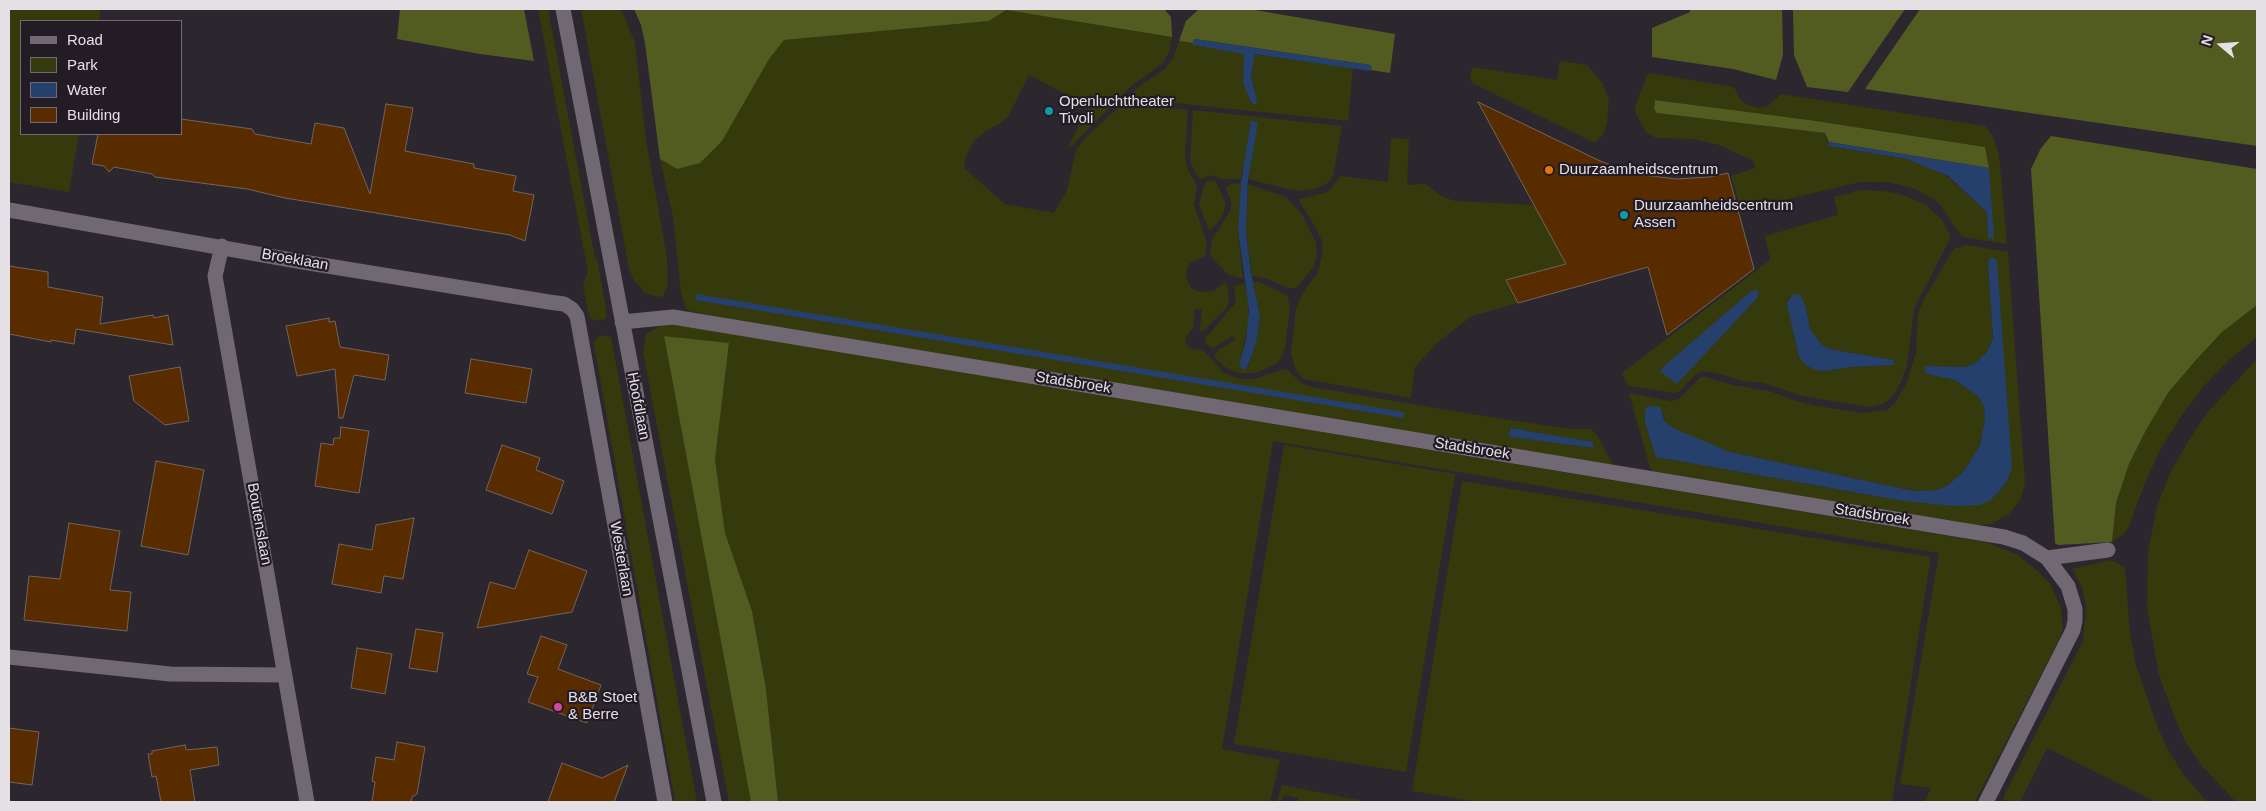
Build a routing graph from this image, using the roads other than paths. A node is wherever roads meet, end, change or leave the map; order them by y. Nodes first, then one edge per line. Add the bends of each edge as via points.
1 (563, 9) edge
2 (9, 210) edge
3 (222, 246) junction
4 (577, 316) joint
5 (622, 322) junction
6 (2108, 550) dead end
7 (2047, 558) junction
8 (9, 657) edge
9 (285, 675) junction
10 (307, 802) edge
11 (665, 802) edge
12 (714, 802) edge
13 (1986, 802) edge

1 - 5 street, Hoofdlaan
2 - 3 street, Broeklaan
3 - 4 street, Broeklaan via 564,304
3 - 9 street, Boutenslaan via 216,276
4 - 11 street, Westerlaan
5 - 7 street, Stadsbroek via 673,317 1627,474 2004,537 2023,543
5 - 12 street, Hoofdlaan
6 - 7 street
7 - 13 street, Stadsbroek via 2068,586 2076,621
8 - 9 street via 170,674
9 - 10 street, Boutenslaan

